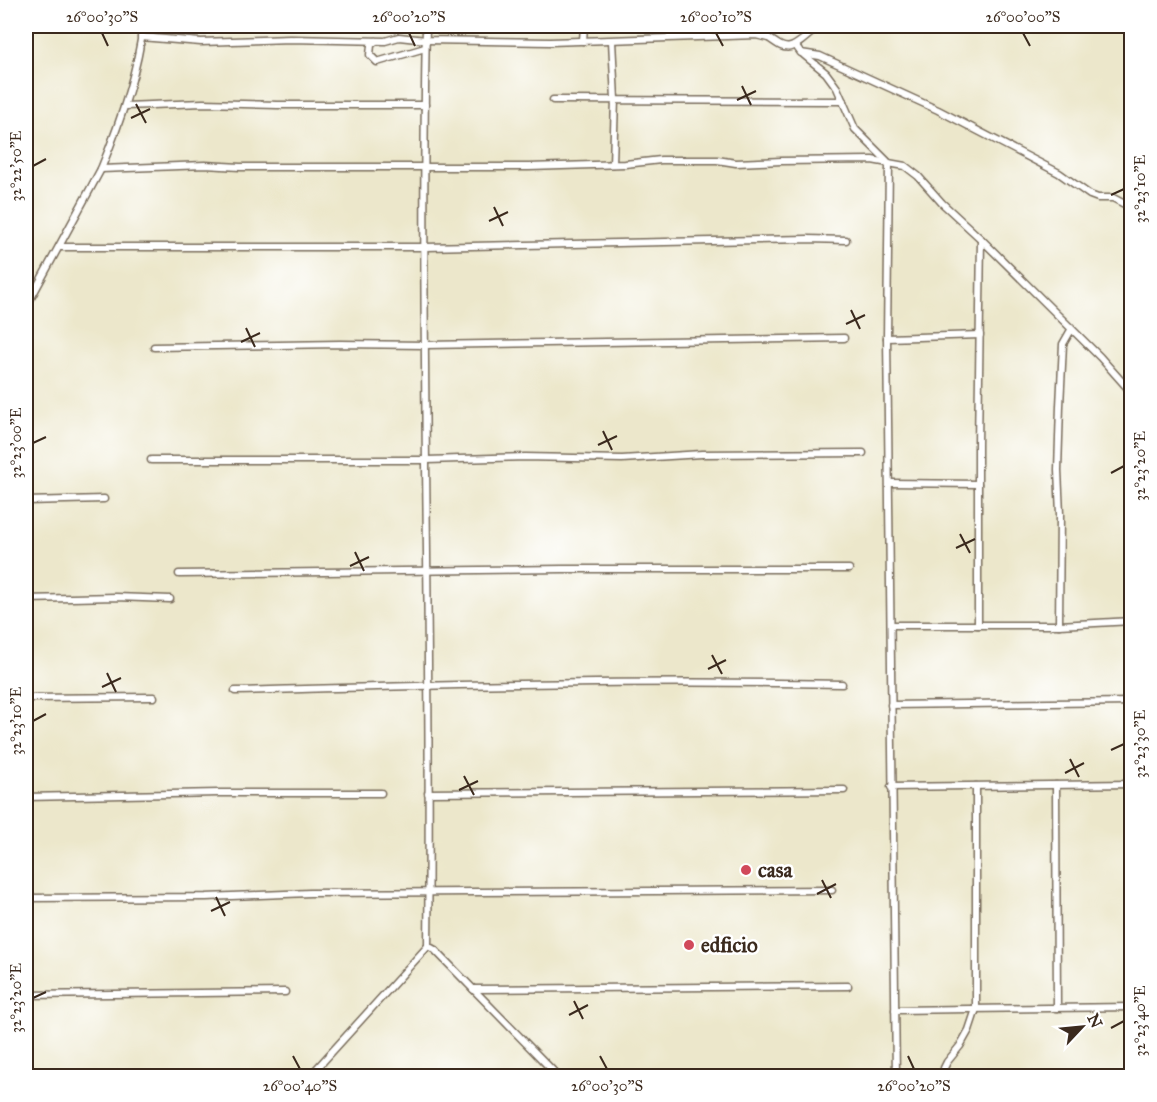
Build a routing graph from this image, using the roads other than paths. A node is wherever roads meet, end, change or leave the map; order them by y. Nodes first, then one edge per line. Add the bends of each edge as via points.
1 (143, 26) edge
2 (426, 26) edge
3 (584, 26) edge
4 (751, 26) edge
5 (819, 26) edge
6 (761, 29) edge
7 (141, 37) junction
8 (768, 38) junction
9 (426, 40) junction
10 (376, 41) junction
11 (583, 41) junction
12 (612, 41) junction
13 (796, 46) junction
14 (426, 48) junction
15 (801, 53) junction
16 (615, 99) junction
17 (553, 100) dead end
18 (843, 101) junction
19 (425, 105) junction
20 (125, 106) junction
21 (889, 162) junction
22 (613, 164) junction
23 (425, 167) junction
24 (100, 169) junction
25 (1131, 208) edge
26 (981, 239) junction
27 (846, 240) dead end
28 (59, 247) junction
29 (426, 247) junction
30 (26, 308) edge
31 (1071, 330) junction
32 (980, 335) junction
33 (844, 338) dead end
34 (887, 338) junction
35 (426, 345) junction
36 (154, 347) dead end
37 (1131, 393) edge
38 (863, 453) dead end
39 (151, 460) dead end
40 (427, 460) junction
41 (890, 483) junction
42 (978, 484) junction
43 (104, 499) dead end
44 (26, 501) edge
45 (849, 569) dead end
46 (428, 572) junction
47 (179, 574) dead end
48 (26, 599) edge
49 (170, 599) dead end
50 (1131, 621) edge
51 (891, 625) junction
52 (978, 625) junction
53 (1059, 625) junction
54 (842, 684) dead end
55 (429, 685) junction
56 (235, 691) dead end
57 (154, 697) dead end
58 (26, 698) edge
59 (1131, 702) edge
60 (891, 705) junction
61 (1131, 784) edge
62 (1056, 785) junction
63 (976, 786) junction
64 (891, 787) junction
65 (844, 789) dead end
66 (381, 793) dead end
67 (428, 793) junction
68 (26, 797) edge
69 (832, 890) dead end
70 (429, 892) junction
71 (26, 898) edge
72 (428, 946) junction
73 (849, 986) dead end
74 (473, 989) junction
75 (285, 992) dead end
76 (26, 995) edge
77 (1131, 1007) edge
78 (1057, 1008) junction
79 (976, 1009) junction
80 (895, 1010) junction
81 (310, 1077) edge
82 (558, 1077) edge
83 (896, 1077) edge
84 (946, 1077) edge

1 - 7 street
2 - 9 street
3 - 11 street
4 - 6 street
5 - 13 street
6 - 8 street
7 - 10 street via 201,42
7 - 20 street
8 - 12 street via 756,35
8 - 13 street via 787,49
9 - 10 street via 399,37
9 - 11 street
9 - 14 street
10 - 14 street via 371,45 370,55 377,62
11 - 12 street
12 - 16 street
13 - 15 street
14 - 19 street
15 - 18 street via 826,73
15 - 25 street via 820,56 871,78 1059,172 1090,195 1113,198
16 - 17 street
16 - 18 street
16 - 22 street
18 - 21 street via 855,129
19 - 20 street
19 - 23 street
20 - 24 street
21 - 22 street via 781,160 736,164 661,160
21 - 26 street via 912,170
21 - 34 street
22 - 23 street
23 - 24 street via 205,165
23 - 29 street
24 - 28 street
26 - 31 street
26 - 32 street
27 - 29 street
28 - 29 street
28 - 30 street
29 - 35 street
31 - 37 street
31 - 53 street via 1063,344 1060,417
32 - 34 street
32 - 42 street
33 - 35 street
34 - 41 street
35 - 36 street
35 - 40 street
38 - 40 street
39 - 40 street
40 - 46 street
41 - 42 street
41 - 51 street
42 - 52 street
43 - 44 street
45 - 46 street
46 - 47 street
46 - 55 street
48 - 49 street
50 - 53 street
51 - 52 street
51 - 60 street
52 - 53 street
54 - 55 street
55 - 56 street
55 - 67 street
57 - 58 street
59 - 60 street
60 - 64 street
61 - 62 street
62 - 63 street
62 - 78 street
63 - 64 street
63 - 79 street
64 - 80 street
65 - 67 street
66 - 68 street
67 - 70 street
69 - 70 street
70 - 71 street
70 - 72 street
72 - 74 street
72 - 81 street
73 - 74 street
74 - 82 street
75 - 76 street
77 - 78 street
78 - 79 street
79 - 80 street
79 - 84 street via 969,1030 944,1068
80 - 83 street

